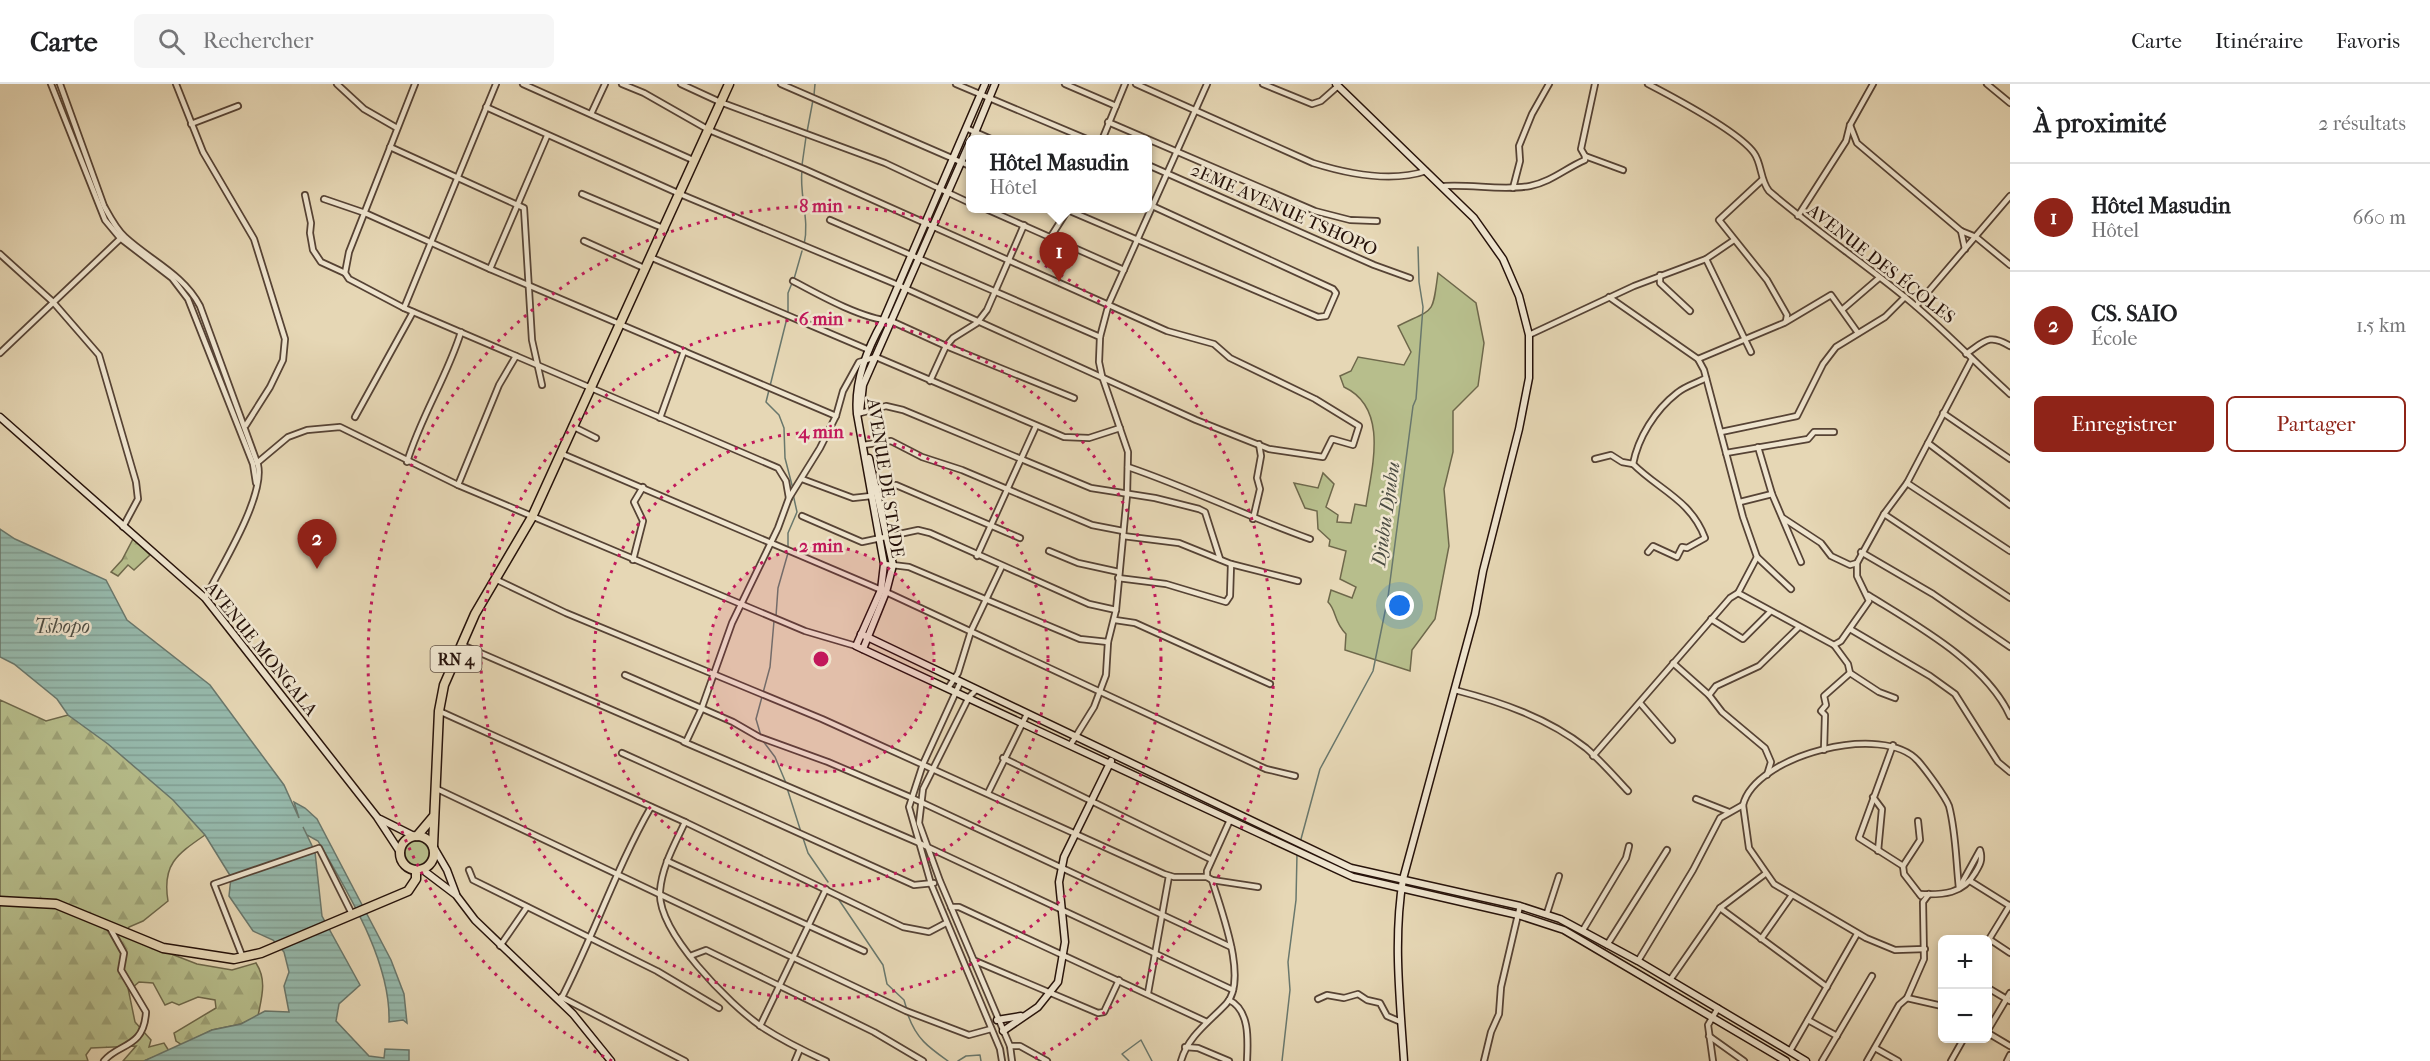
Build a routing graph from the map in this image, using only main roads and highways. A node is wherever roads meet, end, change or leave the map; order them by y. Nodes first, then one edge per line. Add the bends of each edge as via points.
1 (729, 84) edge
2 (433, 817) junction
3 (415, 836) junction
4 (433, 846) junction
5 (419, 870) junction
6 (0, 901) edge

1 - 2 highway, RN 4 via 532,517 475,614 444,685
2 - 3 highway
2 - 4 highway, RN 4
3 - 4 highway via 423,837
3 - 5 highway via 404,842 400,852 404,865
4 - 5 highway, RN 4 via 432,862
5 - 6 highway, RN 4 via 408,891 243,958 163,948 56,904

